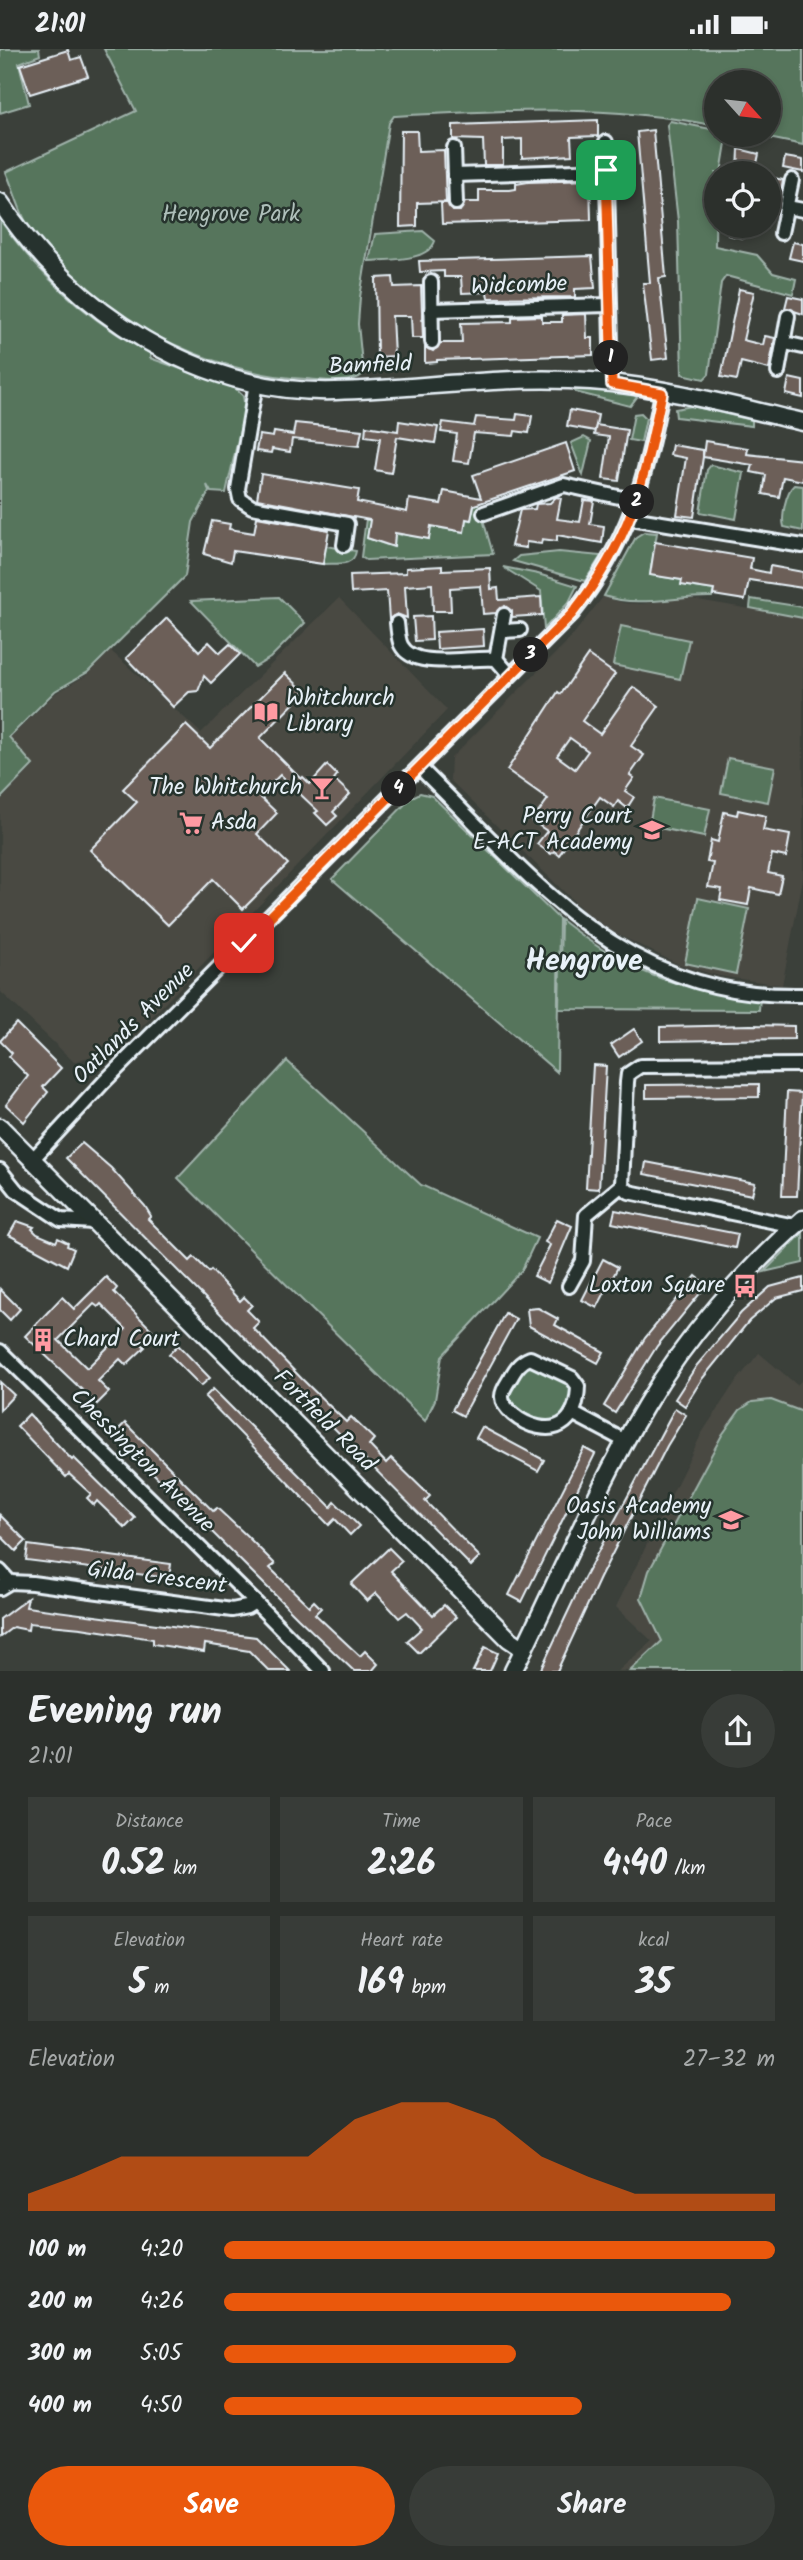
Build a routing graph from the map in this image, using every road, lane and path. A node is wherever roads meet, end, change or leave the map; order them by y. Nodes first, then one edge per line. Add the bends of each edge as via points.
1 (606, 142) dead end
2 (454, 148) dead end
3 (606, 170) junction
4 (455, 175) junction
5 (792, 180) dead end
6 (0, 202) edge
7 (456, 203) dead end
8 (787, 207) junction
9 (803, 210) edge
10 (781, 233) dead end
11 (431, 282) dead end
12 (609, 305) junction
13 (431, 310) junction
14 (788, 316) dead end
15 (432, 342) dead end
16 (785, 343) junction
17 (803, 347) edge
18 (778, 372) dead end
19 (256, 383) junction
20 (612, 384) junction
21 (662, 393) junction
22 (803, 422) edge
23 (637, 501) junction
24 (484, 513) dead end
25 (631, 518) junction
26 (344, 545) dead end
27 (803, 546) edge
28 (504, 615) dead end
29 (397, 623) dead end
30 (520, 630) dead end
31 (503, 631) junction
32 (496, 659) junction
33 (510, 675) junction
34 (420, 768) junction
35 (803, 995) edge
36 (803, 1065) edge
37 (0, 1127) edge
38 (32, 1161) junction
39 (0, 1170) edge
40 (622, 1185) junction
41 (93, 1222) junction
42 (799, 1223) edge
43 (569, 1286) dead end
44 (2, 1357) edge
45 (572, 1413) junction
46 (625, 1441) junction
47 (0, 1571) edge
48 (5, 1585) edge
49 (255, 1602) junction
50 (524, 1649) junction
51 (323, 1671) edge
52 (513, 1671) edge

1 - 3 street
2 - 4 street
3 - 4 street
3 - 12 street
4 - 7 street
5 - 8 street
6 - 19 street, Bamfield via 26,241 64,281 112,319 170,353
8 - 9 street
8 - 10 street
11 - 13 street
12 - 13 street, Widcombe
12 - 20 street
13 - 15 street
14 - 16 street
16 - 17 street
16 - 18 street
19 - 20 street, Bamfield via 334,391 528,379
19 - 26 street via 240,499 252,507 347,524
20 - 21 street, Bamfield
21 - 22 street, Bamfield
21 - 23 street, Oatlands Avenue
23 - 24 street via 564,485
23 - 25 street, Oatlands Avenue
25 - 27 street
25 - 33 street, Oatlands Avenue via 590,591
28 - 31 street
29 - 32 street via 401,646 412,657 424,661
30 - 31 street
31 - 32 street
32 - 33 street
33 - 34 street, Oatlands Avenue
34 - 35 street via 568,914 609,942 646,963 688,978 747,993
34 - 38 street, Oatlands Avenue via 104,1082
36 - 40 street via 633,1068 627,1083
37 - 38 street, Fortfield Road
38 - 41 street, Fortfield Road
39 - 41 street via 16,1190 61,1220
40 - 42 street via 629,1192
40 - 43 street via 586,1215 583,1261
41 - 50 street, Fortfield Road
42 - 46 street via 684,1348
44 - 49 street, Chessington Avenue
45 - 45 street via 550,1431 508,1411 501,1397 517,1366 530,1358 539,1360 578,1386
45 - 46 street
46 - 50 street
47 - 48 street
48 - 49 street, Gilda Crescent via 232,1610
49 - 51 street, Gilda Crescent
50 - 52 street

